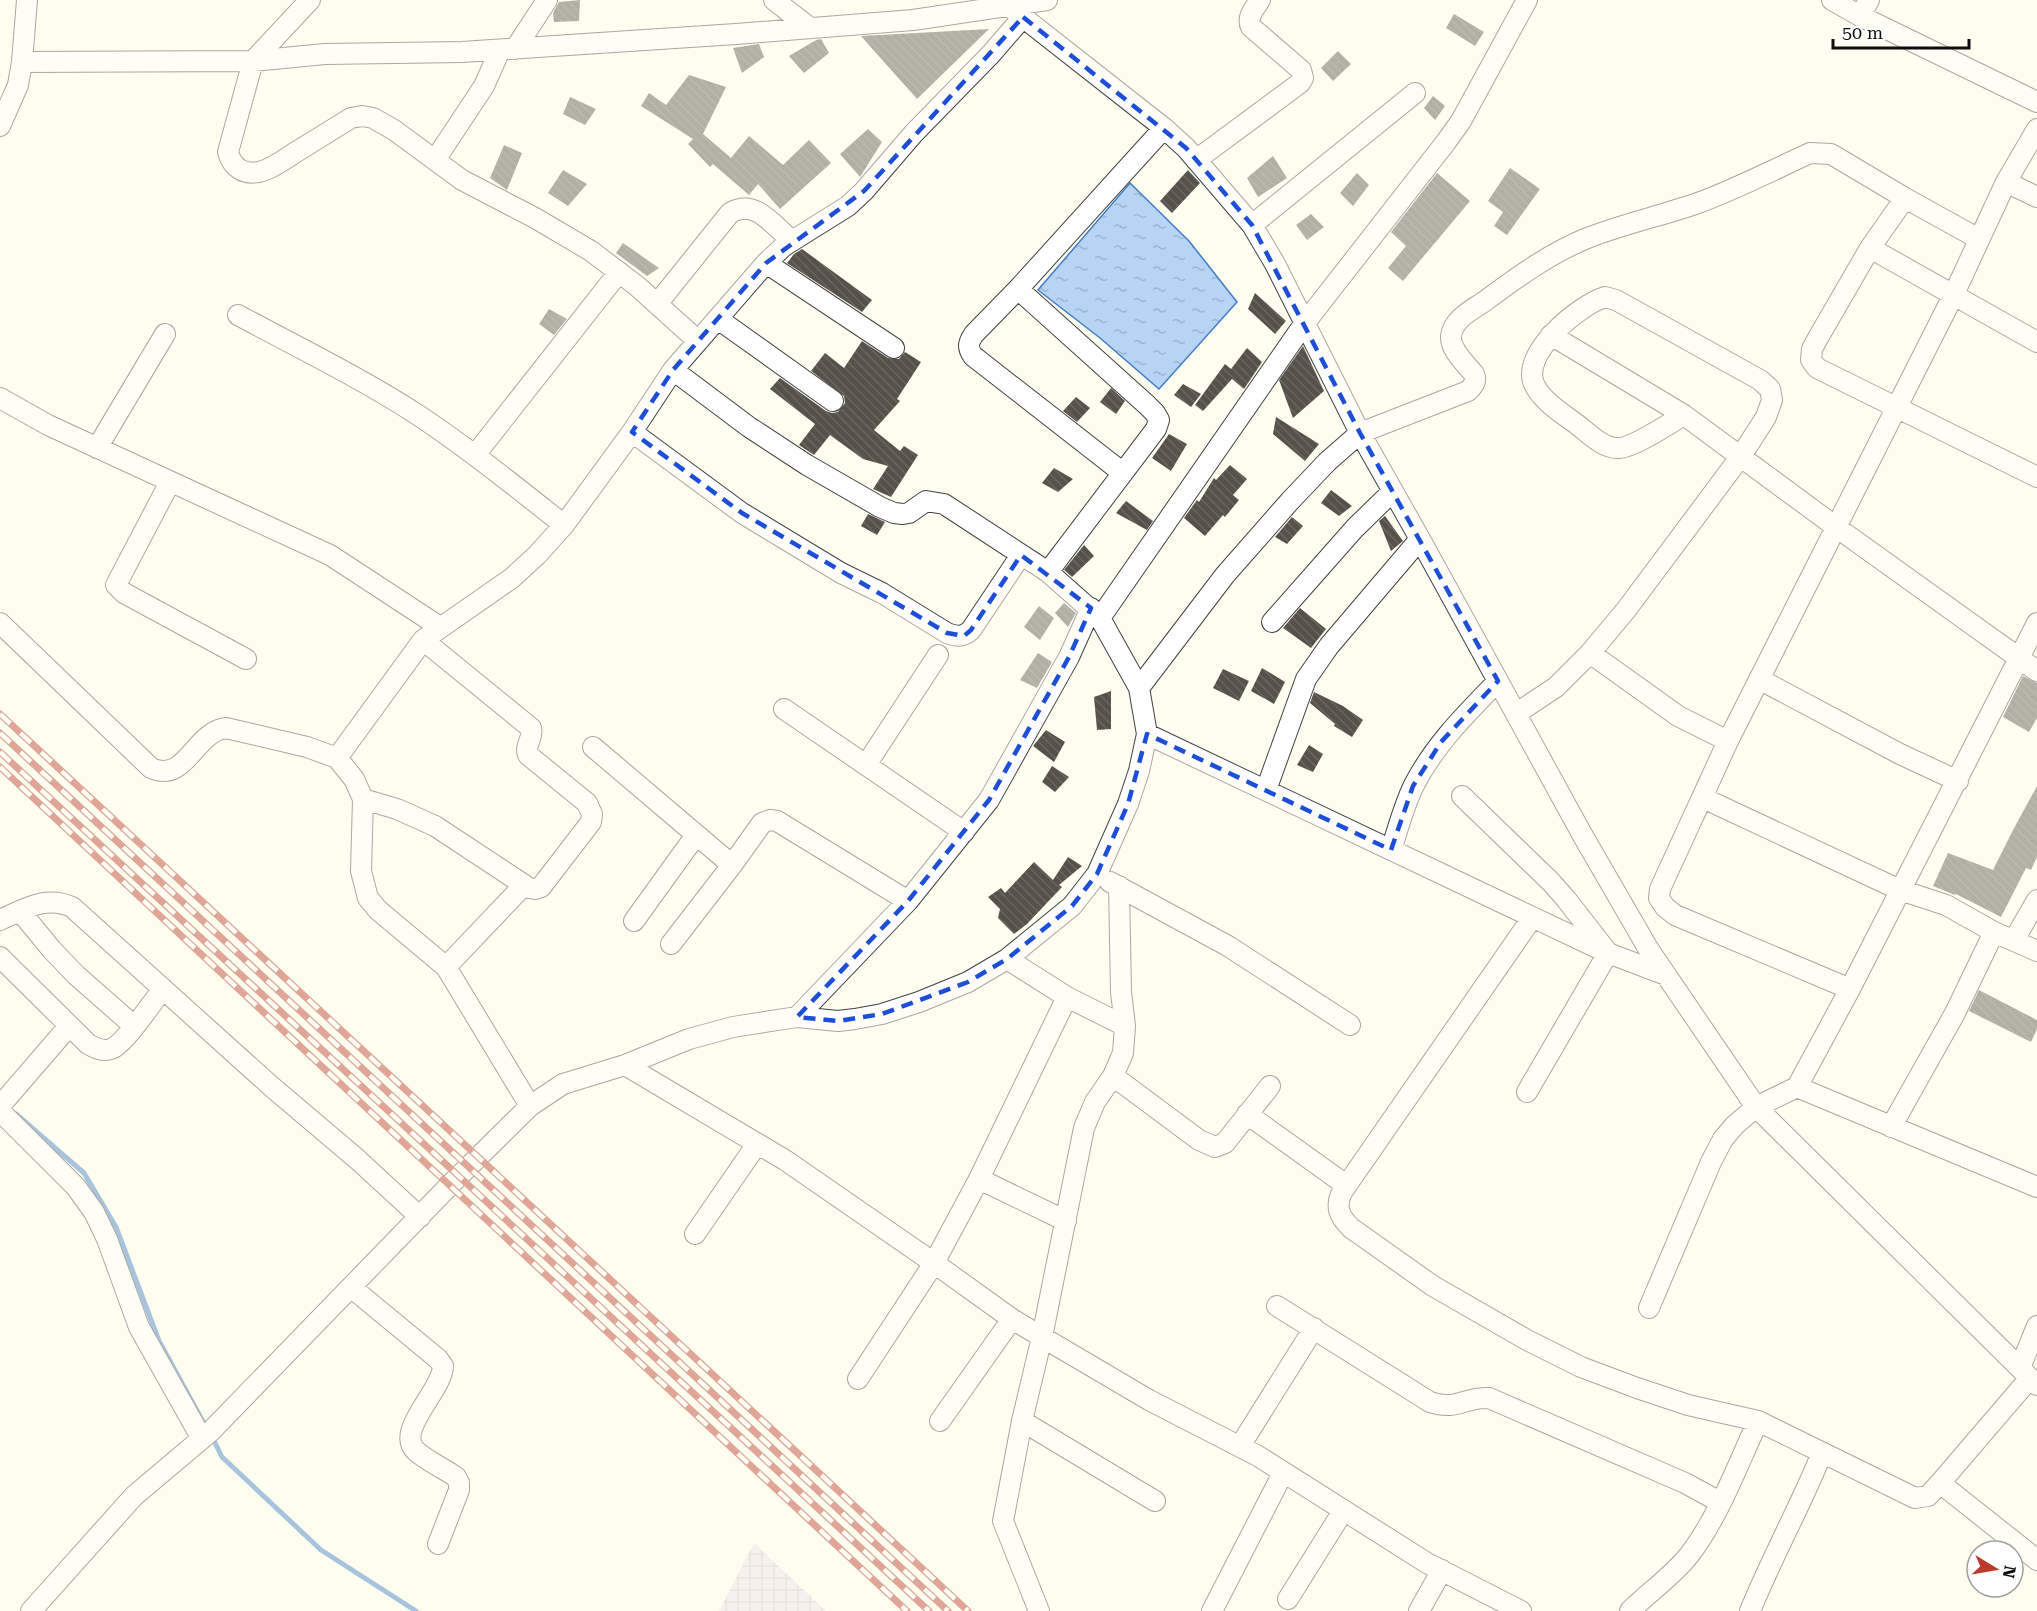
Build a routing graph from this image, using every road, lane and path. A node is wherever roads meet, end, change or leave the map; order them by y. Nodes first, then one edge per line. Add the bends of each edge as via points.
1 (27, 0) edge
2 (309, 0) edge
3 (547, 0) edge
4 (774, 0) edge
5 (1047, 0) edge
6 (1260, 0) edge
7 (1527, 0) edge
8 (1832, 0) edge
9 (1004, 3) edge
10 (1864, 8) edge
11 (1023, 18) junction
12 (810, 28) junction
13 (508, 49) junction
14 (253, 61) junction
15 (22, 62) junction
16 (1414, 93) dead end
17 (2037, 102) edge
18 (0, 126) edge
19 (1164, 128) junction
20 (2037, 129) edge
21 (435, 160) junction
22 (1196, 160) junction
23 (2006, 182) junction
24 (2037, 197) edge
25 (1905, 198) junction
26 (1251, 225) junction
27 (1979, 238) junction
28 (792, 241) junction
29 (1870, 248) junction
30 (766, 263) junction
31 (619, 272) junction
32 (1018, 289) junction
33 (1954, 294) junction
34 (657, 304) junction
35 (238, 315) dead end
36 (718, 319) junction
37 (1304, 324) junction
38 (165, 334) dead end
39 (1551, 335) junction
40 (698, 341) junction
41 (2037, 342) edge
42 (894, 348) dead end
43 (673, 370) junction
44 (0, 398) edge
45 (833, 401) dead end
46 (1895, 408) junction
47 (1684, 415) junction
48 (632, 432) junction
49 (1359, 433) junction
50 (97, 448) junction
51 (475, 455) junction
52 (1741, 456) junction
53 (1123, 473) junction
54 (2037, 477) edge
55 (170, 482) junction
56 (1393, 491) junction
57 (564, 525) junction
58 (1836, 527) junction
59 (1420, 539) junction
60 (1021, 555) junction
61 (1048, 572) junction
62 (1095, 613) junction
63 (0, 622) edge
64 (1272, 622) dead end
65 (2037, 623) edge
66 (440, 627) junction
67 (423, 640) junction
68 (1590, 653) junction
69 (938, 655) dead end
70 (2021, 658) junction
71 (246, 659) dead end
72 (2037, 671) edge
73 (1759, 679) junction
74 (1498, 681) junction
75 (1139, 688) junction
76 (784, 709) dead end
77 (1517, 712) junction
78 (1147, 734) junction
79 (1728, 741) junction
80 (593, 747) dead end
81 (337, 758) junction
82 (866, 765) junction
83 (1958, 781) junction
84 (1266, 790) junction
85 (1462, 796) dead end
86 (1702, 798) junction
87 (363, 799) junction
88 (964, 832) junction
89 (696, 835) junction
90 (1391, 850) junction
91 (732, 865) junction
92 (1097, 874) junction
93 (524, 885) junction
94 (1119, 886) junction
95 (1900, 890) junction
96 (2037, 900) edge
97 (908, 901) junction
98 (20, 911) junction
99 (1532, 918) junction
100 (0, 920) edge
101 (634, 921) dead end
102 (1994, 932) junction
103 (2014, 940) junction
104 (671, 944) dead end
105 (2037, 951) edge
106 (1608, 954) junction
107 (0, 957) edge
108 (1007, 959) junction
109 (446, 967) junction
110 (1666, 975) junction
111 (1850, 988) junction
112 (163, 989) junction
113 (1067, 997) junction
114 (797, 1017) junction
115 (1350, 1025) dead end
116 (69, 1026) junction
117 (134, 1026) junction
118 (1125, 1026) junction
119 (625, 1065) junction
120 (1113, 1076) junction
121 (1270, 1086) dead end
122 (1797, 1087) junction
123 (1527, 1092) dead end
124 (2, 1106) edge
125 (530, 1106) junction
126 (1756, 1107) junction
127 (1247, 1114) junction
128 (1891, 1127) junction
129 (757, 1144) junction
130 (979, 1179) junction
131 (1346, 1185) junction
132 (2037, 1187) edge
133 (420, 1217) junction
134 (1066, 1221) junction
135 (695, 1234) dead end
136 (934, 1263) junction
137 (352, 1288) junction
138 (1277, 1306) dead end
139 (1649, 1308) dead end
140 (1012, 1319) junction
141 (2037, 1326) edge
142 (1314, 1328) junction
143 (1042, 1338) junction
144 (2029, 1377) edge
145 (858, 1379) dead end
146 (1022, 1420) junction
147 (940, 1421) dead end
148 (1758, 1421) junction
149 (207, 1435) junction
150 (1240, 1446) junction
151 (1822, 1453) junction
152 (1283, 1473) junction
153 (1940, 1483) junction
154 (1155, 1502) dead end
155 (1720, 1502) junction
156 (1343, 1511) junction
157 (438, 1544) dead end
158 (2037, 1560) edge
159 (1442, 1570) junction
160 (1288, 1599) dead end
161 (31, 1611) edge
162 (1039, 1611) edge
163 (1212, 1611) edge
164 (1419, 1611) edge
165 (1521, 1611) edge
166 (1630, 1611) edge
167 (1750, 1611) edge

1 - 15 street
2 - 14 street
3 - 13 street
4 - 12 street
5 - 9 street
6 - 22 street via 1250,17 1251,27 1301,70 1303,78
7 - 37 street via 1461,121
8 - 10 street
9 - 11 street
9 - 12 street via 912,20
10 - 17 street
11 - 19 street
11 - 28 street via 864,191 848,206
12 - 13 street
13 - 14 street via 325,54
13 - 21 street
14 - 15 street
14 - 21 street via 228,152 238,169 261,171 351,118 362,116 394,130
15 - 18 street via 18,85
16 - 26 street
19 - 22 street
19 - 32 street
20 - 23 street
21 - 31 street via 462,180 591,251
22 - 26 street
23 - 24 street
23 - 27 street
25 - 27 street
25 - 29 street
25 - 49 street via 1831,154 1810,153 1698,203 1584,239 1510,282 1456,323 1451,335 1453,346 1474,374 1474,385
26 - 37 street
27 - 33 street
28 - 30 street
28 - 34 street via 757,211 740,207 730,213
29 - 33 street
29 - 46 street via 1812,349 1811,360 1816,368
30 - 36 street
30 - 42 street
31 - 34 street
31 - 51 street
32 - 53 street via 1155,412 1159,420 1156,429
32 - 53 street via 974,334 968,348 973,356
33 - 41 street
33 - 46 street
34 - 40 street
35 - 51 street via 372,387
36 - 40 street
36 - 45 street
37 - 49 street
37 - 62 street
38 - 50 street
39 - 47 street
39 - 47 street via 1534,362 1534,385 1544,398 1595,439 1618,448
39 - 52 street via 1585,306 1605,297 1760,380 1770,389 1772,400
40 - 43 street
43 - 48 street
43 - 60 street via 749,427 880,507 903,514 926,501 945,504
44 - 50 street
46 - 54 street
46 - 58 street
47 - 52 street
48 - 57 street
48 - 60 street via 742,513 956,636 971,630
49 - 56 street
49 - 75 street via 1290,501 1225,575
50 - 55 street
51 - 57 street
52 - 58 street
52 - 68 street
53 - 61 street
55 - 66 street via 330,555
55 - 71 street via 116,585
56 - 59 street
56 - 64 street
57 - 66 street via 512,578
58 - 70 street
58 - 73 street
59 - 74 street
59 - 84 street via 1329,646 1306,679
60 - 61 street
61 - 62 street
62 - 75 street
62 - 88 street via 1004,776
63 - 81 street via 151,768 161,772 172,770 216,729 226,728
65 - 70 street
66 - 67 street
67 - 81 street
67 - 93 street via 529,726 532,733 528,755 590,807 591,822 541,887
68 - 77 street via 1556,687
68 - 79 street via 1662,705
69 - 82 street
70 - 72 street
70 - 83 street
73 - 79 street
73 - 83 street
74 - 77 street
74 - 90 street via 1427,762 1413,786
75 - 78 street
76 - 82 street
77 - 110 street via 1583,836
78 - 84 street
78 - 92 street via 1135,782
79 - 86 street
80 - 89 street
81 - 87 street via 354,779
82 - 88 street
83 - 95 street
84 - 90 street
85 - 106 street via 1566,898
86 - 95 street
86 - 111 street via 1660,889 1659,898 1665,907 1675,915
87 - 93 street via 419,817
87 - 109 street via 361,871 368,898
88 - 97 street
89 - 91 street
89 - 101 street
90 - 99 street
91 - 97 street via 762,824 777,821
91 - 104 street
92 - 94 street
92 - 108 street via 1072,906
93 - 109 street
94 - 115 street via 1214,937
94 - 118 street
95 - 102 street via 1946,905
95 - 111 street
96 - 103 street
97 - 114 street
98 - 100 street
98 - 112 street via 45,902 72,907
98 - 117 street via 76,975
99 - 106 street
99 - 131 street
102 - 103 street
102 - 128 street via 1955,1013
103 - 105 street
106 - 110 street
106 - 123 street
107 - 116 street
108 - 113 street
108 - 114 street via 968,982 882,1014 838,1021
109 - 125 street
110 - 126 street
111 - 122 street
112 - 117 street
112 - 133 street
113 - 118 street
113 - 130 street
114 - 119 street via 688,1039
116 - 117 street via 88,1044 104,1050 122,1042
116 - 124 street
118 - 120 street via 1123,1053
119 - 125 street via 564,1084
119 - 129 street
120 - 127 street via 1199,1140 1215,1147 1225,1143
120 - 134 street via 1087,1122
121 - 127 street
122 - 126 street
122 - 128 street
124 - 149 street via 94,1212 139,1327
125 - 133 street
126 - 139 street via 1735,1125 1710,1162
126 - 144 street
127 - 131 street
128 - 132 street
129 - 135 street
129 - 136 street
130 - 134 street
130 - 136 street
131 - 148 street via 1337,1208 1351,1228 1433,1286 1527,1340 1637,1388
133 - 137 street
134 - 143 street
136 - 140 street
136 - 145 street
137 - 149 street
137 - 157 street via 443,1366 440,1380 410,1437 414,1450 456,1477 459,1483
138 - 142 street
140 - 143 street
140 - 147 street
141 - 144 street
142 - 150 street
142 - 155 street via 1430,1402 1453,1406 1478,1397 1489,1398
143 - 146 street
143 - 150 street via 1149,1400
144 - 153 street
146 - 154 street
146 - 162 street via 1003,1521
148 - 151 street
148 - 155 street
149 - 161 street via 134,1496
150 - 152 street
151 - 153 street via 1915,1498 1928,1496
151 - 167 street
152 - 156 street
152 - 163 street
153 - 158 street
155 - 166 street via 1689,1555
156 - 159 street
156 - 160 street
159 - 164 street
159 - 165 street

